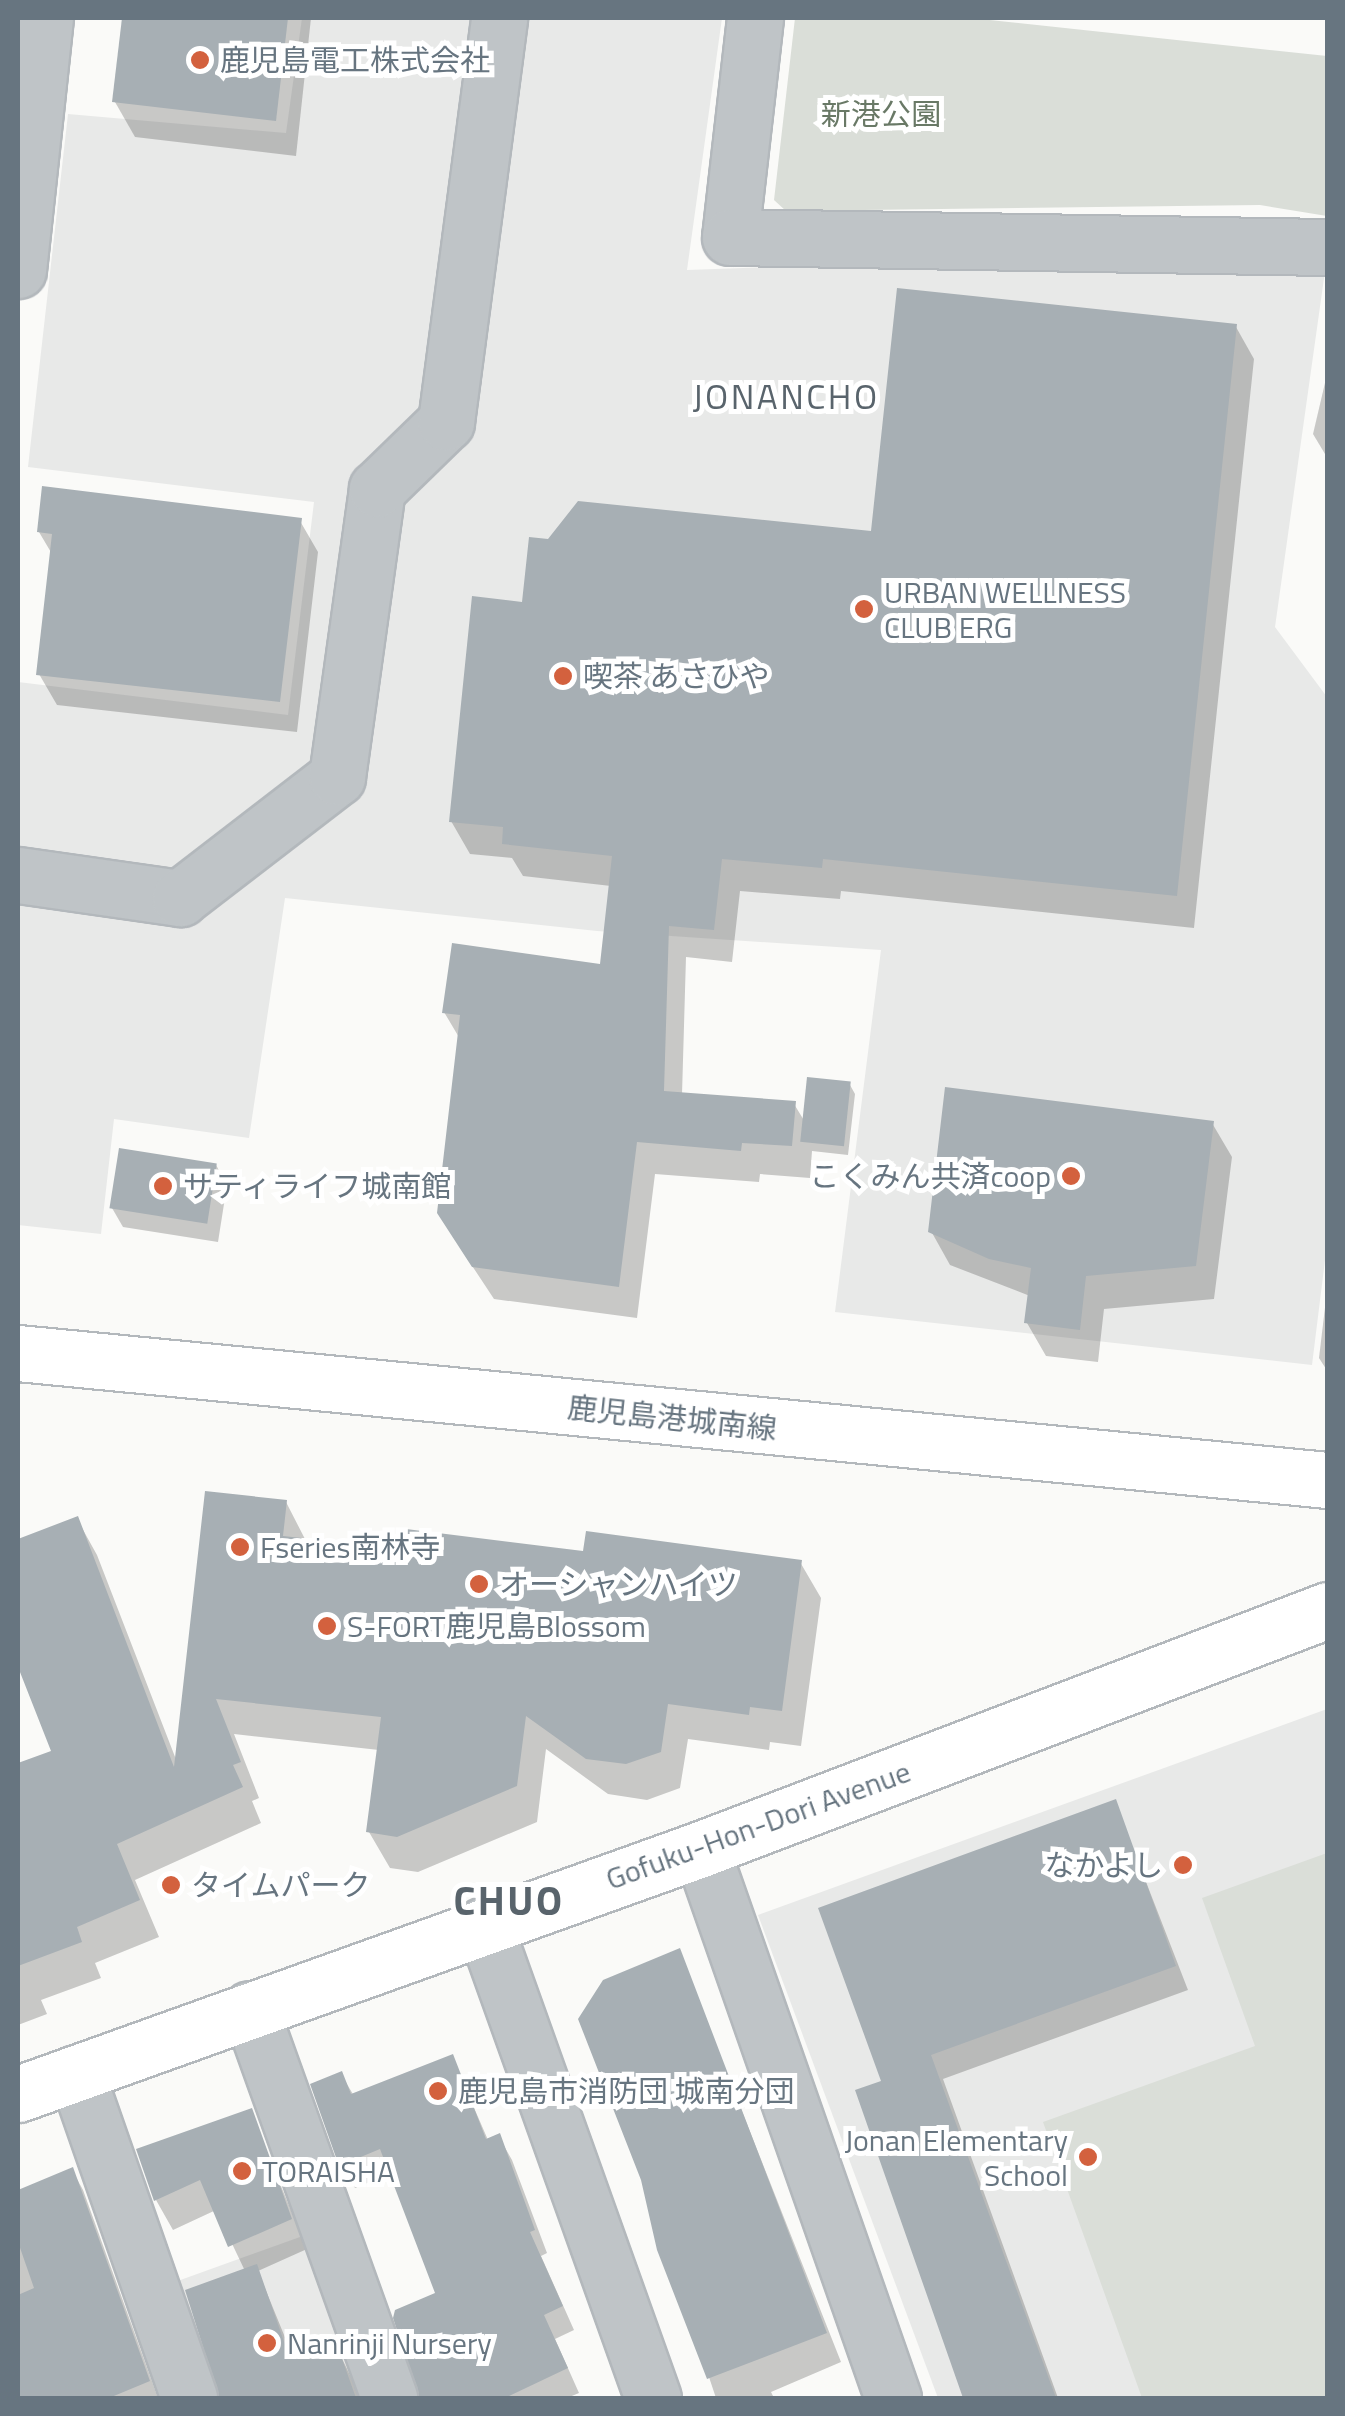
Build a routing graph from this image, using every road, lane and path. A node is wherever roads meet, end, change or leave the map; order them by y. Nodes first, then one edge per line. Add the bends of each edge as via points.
1 (46, 18) edge
2 (499, 18) edge
3 (755, 18) edge
4 (1328, 248) edge
5 (18, 270) edge
6 (18, 875) edge
7 (18, 1353) edge
8 (1328, 1480) edge
9 (1328, 1610) edge
10 (700, 1849) junction
11 (484, 1925) junction
12 (250, 2009) junction
13 (76, 2073) junction
14 (18, 2094) edge
15 (189, 2398) edge
16 (390, 2398) edge
17 (652, 2398) edge
18 (892, 2398) edge

1 - 5 street
2 - 6 street via 446,422 377,489 336,776 180,898
3 - 4 street via 730,237
7 - 8 main road, 鹿児島港城南線
9 - 10 main road, Gofuku-Hon-Dori Avenue
10 - 11 main road, Gofuku-Hon-Dori Avenue
10 - 18 street
11 - 12 main road, Gofuku-Hon-Dori Avenue
11 - 17 street
12 - 13 main road, Gofuku-Hon-Dori Avenue
12 - 16 street
13 - 14 main road, Gofuku-Hon-Dori Avenue
13 - 15 street

